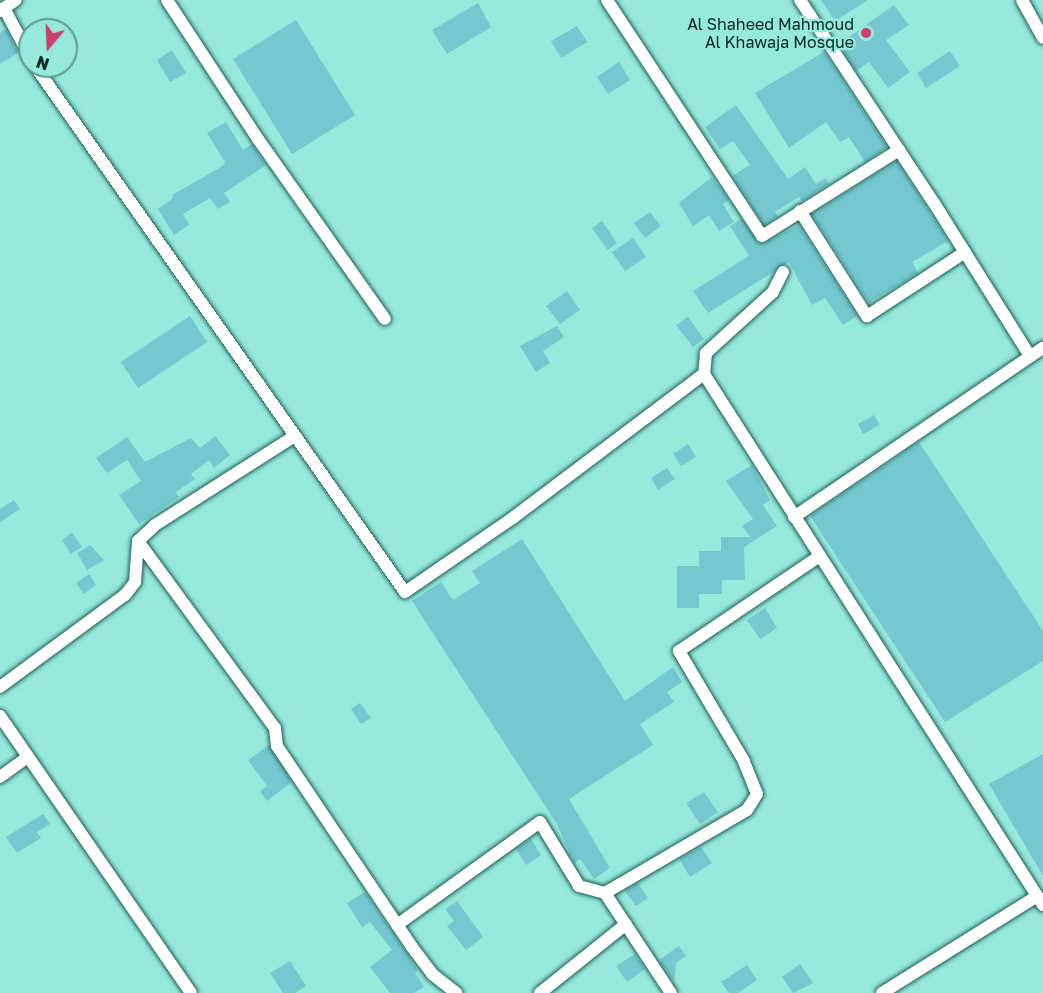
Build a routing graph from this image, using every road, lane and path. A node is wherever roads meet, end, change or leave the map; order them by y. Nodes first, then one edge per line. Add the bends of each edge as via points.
1 (16, 0) edge
2 (167, 0) edge
3 (607, 0) edge
4 (800, 0) edge
5 (1022, 0) edge
6 (2, 9) edge
7 (18, 36) edge
8 (1043, 38) edge
9 (43, 78) edge
10 (899, 150) junction
11 (800, 211) junction
12 (964, 252) junction
13 (783, 272) dead end
14 (385, 319) dead end
15 (1043, 348) edge
16 (1030, 356) junction
17 (704, 374) junction
18 (293, 437) junction
19 (794, 517) junction
20 (138, 542) junction
21 (820, 556) junction
22 (0, 687) edge
23 (0, 716) edge
24 (28, 757) junction
25 (0, 777) edge
26 (605, 893) junction
27 (1040, 901) edge
28 (626, 924) junction
29 (397, 925) junction
30 (191, 993) edge
31 (456, 993) edge
32 (540, 993) edge
33 (671, 993) edge
34 (882, 993) edge

1 - 6 street
2 - 14 street via 258,139
3 - 11 street via 762,236
4 - 10 street
5 - 8 street
6 - 7 street
9 - 18 street
10 - 11 street
10 - 12 street
11 - 12 street via 867,316
12 - 16 street
13 - 17 street via 773,292 706,353
15 - 16 street
16 - 19 street
17 - 18 street via 514,517 405,592
17 - 19 street
18 - 20 street via 221,480 155,525
19 - 21 street
20 - 22 street via 135,582 125,595
20 - 29 street via 275,728 277,746
21 - 26 street via 679,651 744,761 757,794 747,810
21 - 27 street
23 - 24 street
24 - 25 street
24 - 30 street
26 - 28 street
26 - 29 street via 579,886 540,822
27 - 34 street
28 - 32 street
28 - 33 street
29 - 31 street via 432,974

